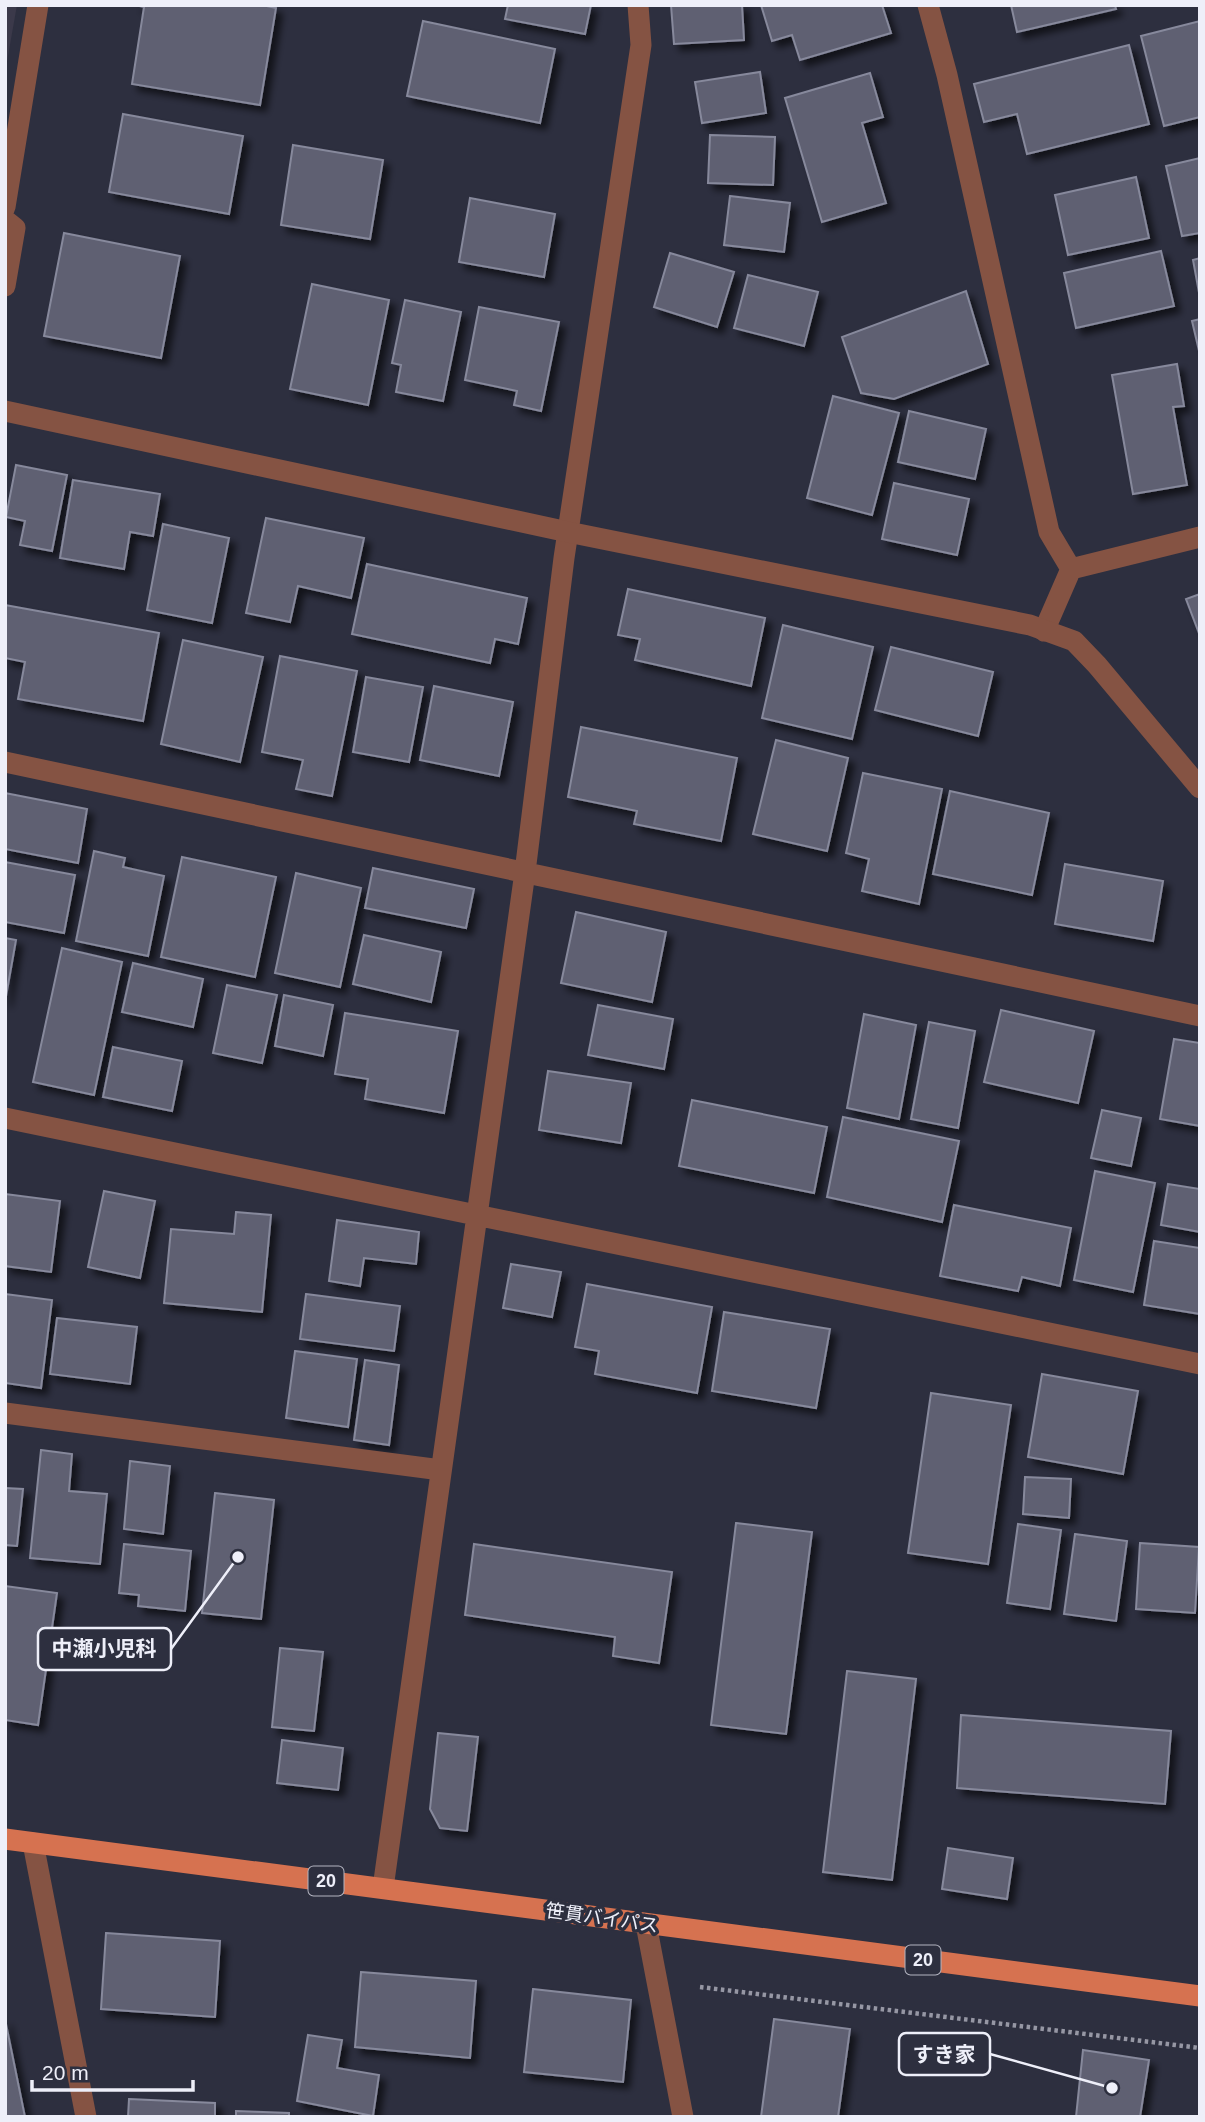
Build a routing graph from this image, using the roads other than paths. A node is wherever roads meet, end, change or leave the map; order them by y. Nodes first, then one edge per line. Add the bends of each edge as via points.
1 (38, 5) edge
2 (638, 5) edge
3 (928, 5) edge
4 (5, 207) edge
5 (5, 220) edge
6 (5, 286) edge
7 (5, 411) edge
8 (568, 532) junction
9 (1200, 537) edge
10 (1071, 569) junction
11 (1044, 631) junction
12 (5, 762) edge
13 (1200, 788) edge
14 (525, 872) junction
15 (1200, 1016) edge
16 (5, 1118) edge
17 (477, 1215) junction
18 (1200, 1364) edge
19 (5, 1413) edge
20 (441, 1470) junction
21 (5, 1839) edge
22 (33, 1843) junction
23 (383, 1888) junction
24 (646, 1924) junction
25 (1200, 1996) edge
26 (86, 2117) edge
27 (683, 2117) edge

1 - 4 street
2 - 8 street via 640,45
3 - 10 street via 1049,532
5 - 6 street via 15,228
7 - 8 street
8 - 11 street
8 - 14 street
9 - 10 street
10 - 11 street
11 - 13 street via 1074,641
12 - 14 street
14 - 15 street
14 - 17 street
16 - 17 street
17 - 18 street
17 - 20 street
19 - 20 street
20 - 23 street
21 - 22 main road, 笹貫バイパス / 20
22 - 23 main road, 笹貫バイパス / 20
22 - 26 street
23 - 24 main road, 笹貫バイパス / 20
24 - 25 main road, 笹貫バイパス / 20
24 - 27 street

